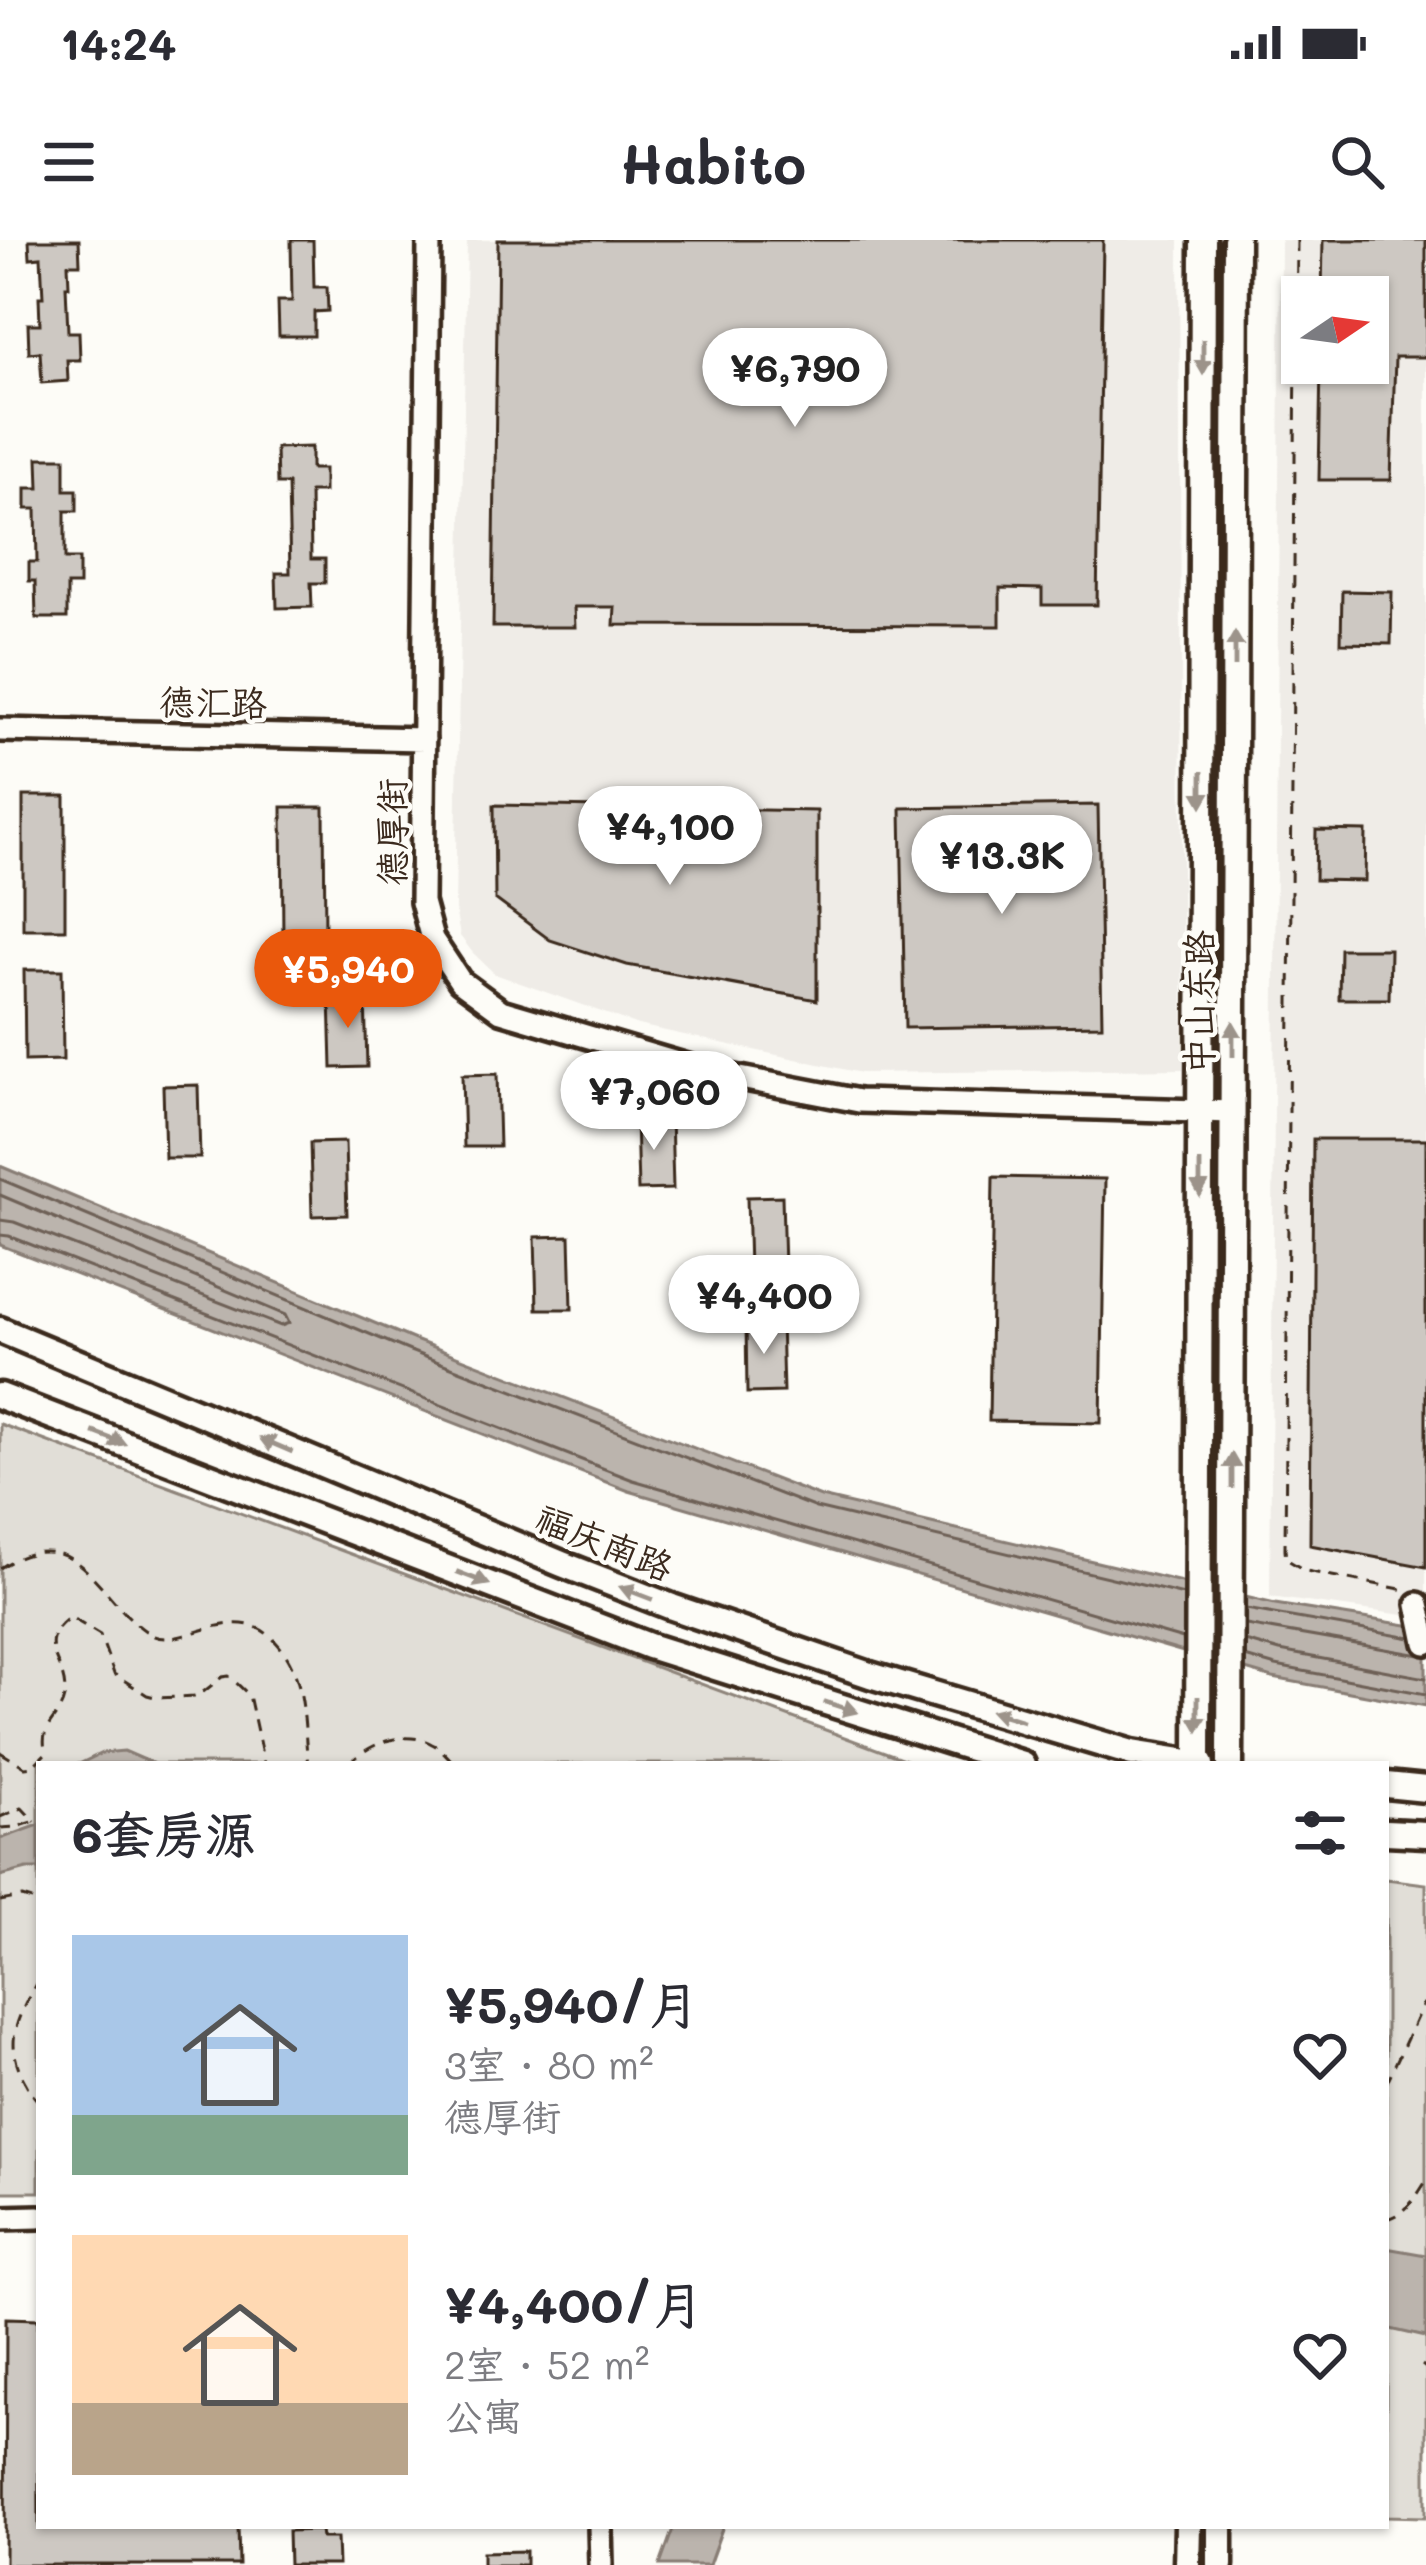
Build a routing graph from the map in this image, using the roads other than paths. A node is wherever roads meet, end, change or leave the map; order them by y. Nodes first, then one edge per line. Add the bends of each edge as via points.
1 (429, 240) edge
2 (1203, 240) edge
3 (1236, 240) edge
4 (0, 730) edge
5 (424, 739) junction
6 (1201, 1111) junction
7 (1233, 1112) junction
8 (0, 1330) edge
9 (0, 1396) edge
10 (1419, 1598) road end
11 (1426, 1642) edge
12 (1013, 1761) edge
13 (1183, 1761) edge
14 (1199, 1761) edge
15 (1231, 1761) edge
16 (1389, 1786) edge
17 (1426, 1789) edge
18 (1389, 1832) edge
19 (1426, 1834) edge
20 (36, 2217) edge
21 (0, 2218) edge
22 (600, 2529) edge
23 (1188, 2529) edge
24 (1220, 2529) edge
25 (601, 2565) edge
26 (1187, 2565) edge
27 (1220, 2565) edge

1 - 5 street, 德厚街
2 -> 6 main road, 中山东路
7 -> 3 main road, 中山东路
4 - 5 street, 德汇路
5 - 6 street, 德厚街 via 422,902 432,939 460,981 501,1011 704,1071 859,1101
6 - 7 street, 德厚街
6 -> 14 main road, 中山东路
15 -> 7 main road, 中山东路
13 -> 8 main road, 福庆南路 via 870,1675 672,1607
9 -> 12 main road via 649,1646
10 - 11 street
16 - 17 main road
18 - 19 main road
20 - 21 street
22 - 25 street
23 - 26 main road
24 - 27 main road

